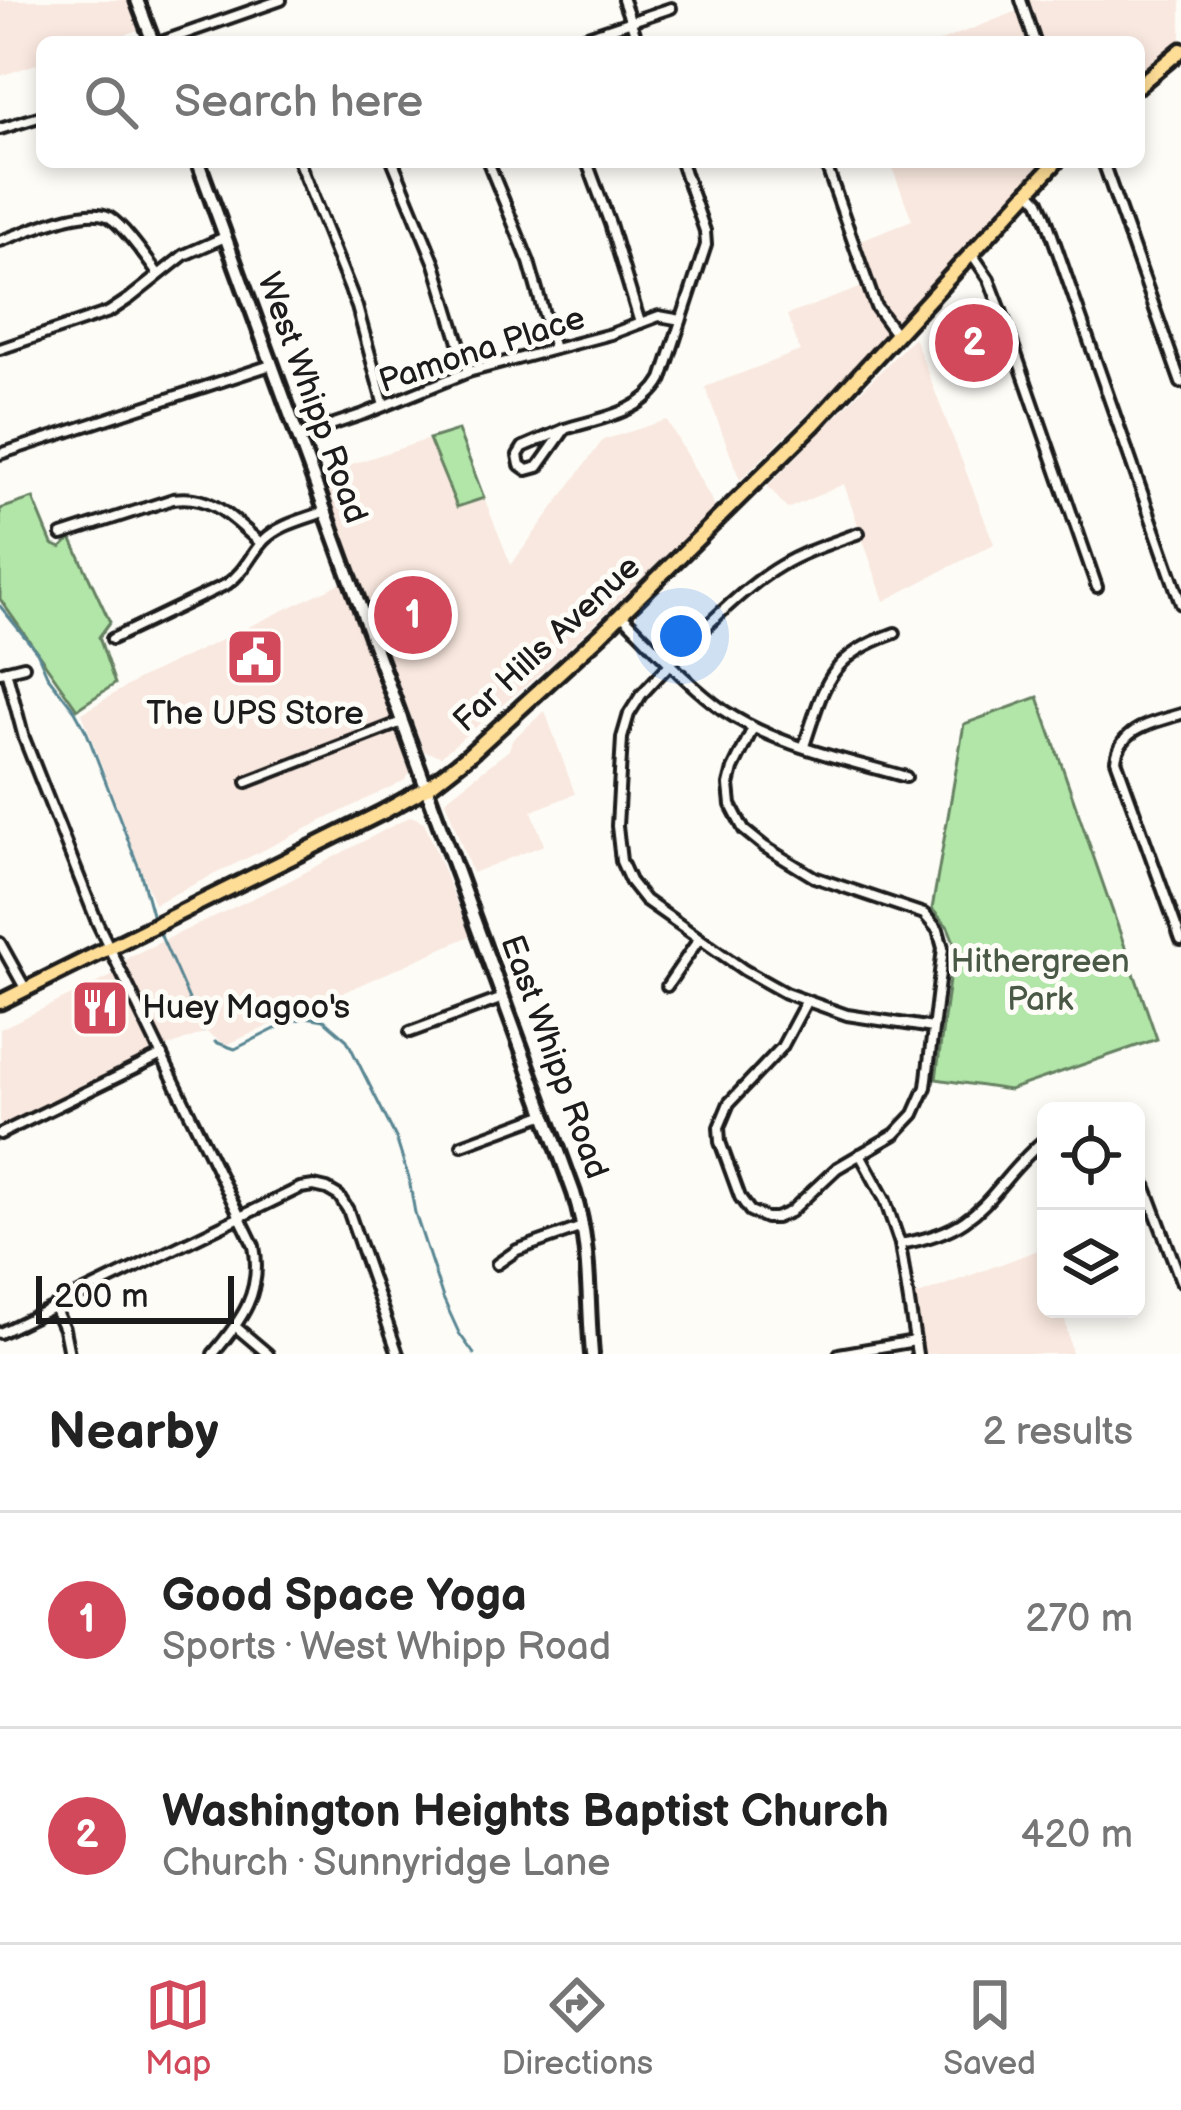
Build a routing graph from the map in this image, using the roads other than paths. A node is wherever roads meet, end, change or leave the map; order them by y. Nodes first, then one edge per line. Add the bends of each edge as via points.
1 (137, 0) edge
2 (278, 0) edge
3 (623, 0) edge
4 (1021, 0) edge
5 (670, 8) dead end
6 (631, 21) junction
7 (154, 36) edge
8 (174, 36) edge
9 (587, 36) edge
10 (636, 36) edge
11 (1033, 36) edge
12 (1181, 50) edge
13 (1145, 81) edge
14 (36, 118) edge
15 (0, 129) edge
16 (202, 168) edge
17 (301, 168) edge
18 (395, 168) edge
19 (490, 168) edge
20 (589, 168) edge
21 (683, 168) edge
22 (827, 168) edge
23 (1050, 168) edge
24 (1105, 168) edge
25 (1029, 190) junction
26 (225, 237) junction
27 (0, 241) edge
28 (971, 253) junction
29 (158, 274) junction
30 (681, 320) junction
31 (640, 323) junction
32 (896, 334) junction
33 (0, 349) edge
34 (554, 349) junction
35 (271, 364) junction
36 (468, 372) junction
37 (1181, 383) edge
38 (384, 406) junction
39 (565, 429) junction
40 (298, 436) junction
41 (0, 454) edge
42 (326, 512) junction
43 (859, 533) dead end
44 (62, 536) dead end
45 (261, 543) junction
46 (1097, 587) dead end
47 (1181, 604) edge
48 (621, 614) junction
49 (895, 633) dead end
50 (112, 639) dead end
51 (671, 664) junction
52 (24, 666) dead end
53 (3, 671) edge
54 (1181, 714) edge
55 (402, 722) junction
56 (753, 728) junction
57 (805, 746) junction
58 (906, 777) dead end
59 (247, 782) dead end
60 (428, 787) junction
61 (699, 939) junction
62 (1181, 940) edge
63 (0, 943) edge
64 (110, 948) junction
65 (667, 986) dead end
66 (26, 989) junction
67 (503, 998) junction
68 (0, 1002) edge
69 (806, 1002) junction
70 (933, 1028) junction
71 (410, 1032) dead end
72 (162, 1055) junction
73 (546, 1114) junction
74 (0, 1134) edge
75 (462, 1145) dead end
76 (1037, 1148) edge
77 (860, 1154) junction
78 (1145, 1185) edge
79 (241, 1215) junction
80 (583, 1226) junction
81 (900, 1244) junction
82 (497, 1264) dead end
83 (1181, 1281) edge
84 (54, 1306) junction
85 (236, 1327) junction
86 (0, 1333) edge
87 (915, 1341) junction
88 (69, 1354) edge
89 (213, 1354) edge
90 (268, 1354) edge
91 (398, 1354) edge
92 (592, 1354) edge
93 (839, 1354) edge
94 (917, 1354) edge

1 - 7 street
2 - 8 street
3 - 6 street
4 - 11 street
5 - 6 street
6 - 9 street
6 - 10 street
12 - 13 main road
14 - 15 street
16 - 26 street, West Whipp Road
17 - 38 street via 352,294
18 - 36 street
19 - 34 street
20 - 31 street
21 - 30 street via 706,248
22 - 32 street via 876,307
23 - 25 main road, Far Hills Avenue
24 - 37 street
25 - 28 main road, Far Hills Avenue
25 - 47 street
26 - 29 street
26 - 35 street, West Whipp Road
27 - 29 street via 100,214
28 - 32 main road, Far Hills Avenue
28 - 46 street via 1002,313
29 - 33 street via 109,312
30 - 31 street, Pamona Place
30 - 39 street via 650,397
31 - 34 street, Pamona Place
32 - 48 main road, Far Hills Avenue
34 - 36 street, Pamona Place
35 - 40 street, West Whipp Road
35 - 41 street
36 - 38 street, Pamona Place
38 - 40 street, Pamona Place
39 - 39 street via 523,447 520,465 536,469
40 - 42 street, West Whipp Road
42 - 45 street
42 - 55 street, West Whipp Road
43 - 51 street via 771,572
44 - 45 street via 190,497 213,504
45 - 50 street via 226,584
48 - 51 street
48 - 60 main road, Far Hills Avenue
49 - 57 street via 860,646 837,667
51 - 56 street
51 - 61 street via 624,727 618,845 645,900
52 - 53 street
53 - 64 street
54 - 62 street via 1126,735 1116,755
55 - 59 street
55 - 60 street, West Whipp Road
56 - 57 street
56 - 70 street via 730,777 738,821 814,878 930,919 943,958
57 - 58 street
60 - 64 main road, Far Hills Avenue
60 - 67 street, East Whipp Road
61 - 65 street
61 - 69 street
63 - 66 street
64 - 66 main road, Far Hills Avenue
64 - 72 street
66 - 68 main road, Far Hills Avenue
67 - 71 street
67 - 73 street, East Whipp Road
69 - 70 street
69 - 77 street via 782,1047 723,1112 719,1134 728,1166 750,1211 772,1219
70 - 77 street via 920,1106 899,1131
72 - 74 street
72 - 79 street
73 - 75 street
73 - 80 street, East Whipp Road
76 - 81 street via 971,1218
77 - 81 street
78 - 83 street
79 - 84 street
79 - 85 street via 257,1268
79 - 91 street via 307,1186 339,1196
80 - 82 street
80 - 92 street, East Whipp Road
81 - 87 street
84 - 86 street
84 - 88 street
85 - 89 street
85 - 90 street
87 - 93 street
87 - 94 street

